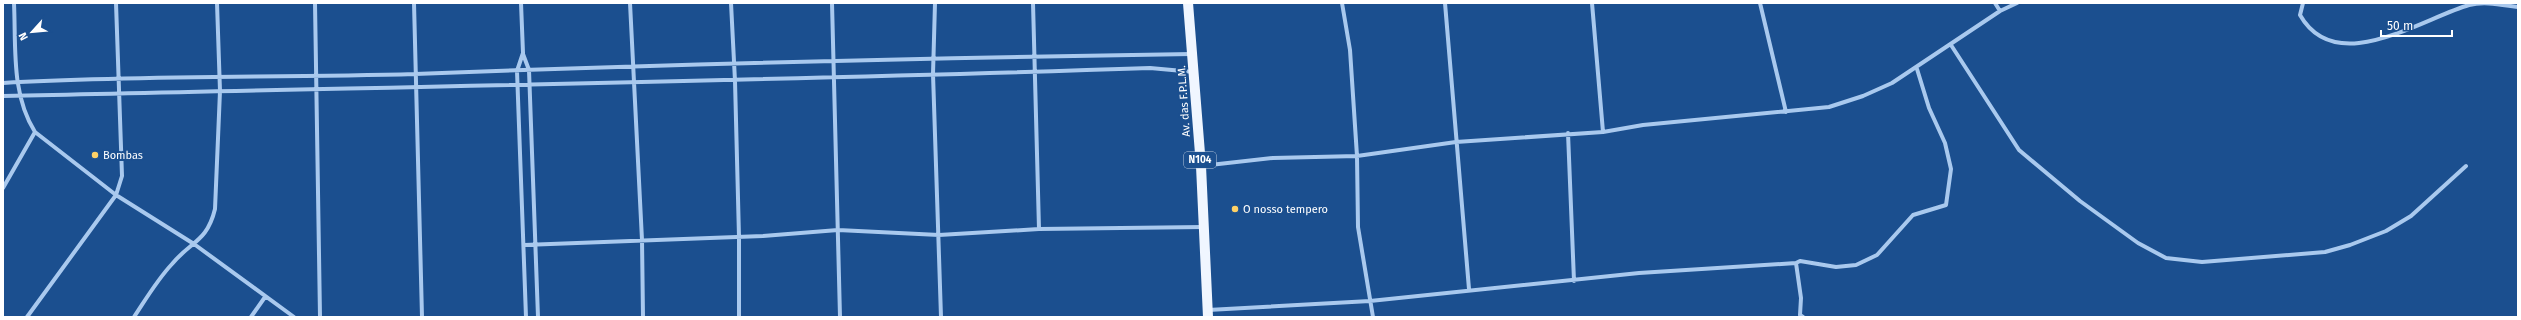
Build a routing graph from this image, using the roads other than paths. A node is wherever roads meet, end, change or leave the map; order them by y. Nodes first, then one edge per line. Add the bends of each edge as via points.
1 (14, 3) edge
2 (116, 3) edge
3 (217, 3) edge
4 (315, 3) edge
5 (414, 3) edge
6 (521, 3) edge
7 (630, 3) edge
8 (731, 3) edge
9 (832, 3) edge
10 (935, 3) edge
11 (1033, 3) edge
12 (1188, 3) edge
13 (1342, 3) edge
14 (1445, 3) edge
15 (1592, 3) edge
16 (1760, 3) edge
17 (1995, 3) edge
18 (2017, 3) edge
19 (2303, 3) edge
20 (2518, 7) edge
21 (2000, 12) junction
22 (1951, 45) junction
23 (523, 54) junction
24 (1193, 54) junction
25 (1034, 56) junction
26 (933, 58) junction
27 (832, 61) junction
28 (734, 65) junction
29 (634, 68) junction
30 (1917, 69) junction
31 (529, 70) junction
32 (517, 71) junction
33 (1033, 72) junction
34 (1194, 72) junction
35 (414, 74) junction
36 (933, 74) junction
37 (315, 75) junction
38 (220, 76) junction
39 (833, 77) junction
40 (119, 78) junction
41 (735, 81) junction
42 (17, 82) junction
43 (635, 82) junction
44 (3, 83) edge
45 (518, 84) junction
46 (530, 84) junction
47 (415, 87) junction
48 (316, 89) junction
49 (220, 92) junction
50 (120, 93) junction
51 (3, 96) edge
52 (19, 96) junction
53 (1786, 112) junction
54 (35, 132) junction
55 (1603, 132) junction
56 (1568, 133) junction
57 (1456, 142) junction
58 (1357, 156) junction
59 (1201, 166) junction
60 (2466, 166) dead end
61 (3, 188) edge
62 (116, 195) junction
63 (1204, 227) junction
64 (1039, 229) junction
65 (838, 230) junction
66 (939, 235) junction
67 (739, 237) junction
68 (642, 240) junction
69 (194, 244) junction
70 (535, 245) junction
71 (524, 246) junction
72 (1796, 263) junction
73 (1574, 281) junction
74 (1470, 289) junction
75 (265, 297) junction
76 (1370, 301) junction
77 (1208, 314) edge
78 (27, 317) edge
79 (134, 317) edge
80 (251, 317) edge
81 (294, 317) edge
82 (320, 317) edge
83 (422, 317) edge
84 (526, 317) edge
85 (538, 317) edge
86 (643, 317) edge
87 (739, 317) edge
88 (840, 317) edge
89 (941, 317) edge
90 (1373, 317) edge
91 (1803, 317) edge

1 - 42 street
2 - 40 street
3 - 38 street
4 - 37 street
5 - 35 street
6 - 23 street
7 - 29 street
8 - 28 street
9 - 27 street
10 - 26 street
11 - 25 street
12 - 24 main road, Av. das F.P.L.M. / N104
13 - 58 street via 1350,50
14 - 57 street
15 - 55 street
16 - 53 street
17 - 21 street
18 - 21 street
19 - 20 street via 2300,15 2305,23 2322,39 2344,44 2372,41 2420,26 2470,5 2492,3
21 - 22 street
22 - 30 street
22 - 60 street via 2019,150 2080,201 2138,243 2166,258 2202,262 2325,252 2350,245 2386,231 2411,216
23 - 31 street
23 - 32 street
24 - 25 street
24 - 34 main road, Av. das F.P.L.M. / N104
25 - 26 street
25 - 33 street
26 - 27 street
26 - 36 street
27 - 28 street
27 - 39 street
28 - 29 street
28 - 41 street
29 - 31 street
29 - 43 street
30 - 53 street via 1863,96 1829,107
30 - 72 street via 1945,143 1951,168 1946,205 1913,215 1877,255 1856,265 1836,267 1800,261
31 - 32 street
31 - 46 street
32 - 35 street
32 - 45 street
33 - 34 street via 1150,68
33 - 36 street
33 - 64 street
34 - 59 main road, Av. das F.P.L.M. / N104
35 - 37 street
35 - 47 street
36 - 39 street
36 - 66 street
37 - 38 street
37 - 48 street
38 - 40 street
38 - 49 street
39 - 41 street
39 - 65 street
40 - 42 street
40 - 50 street
41 - 43 street
41 - 67 street
42 - 44 street
42 - 52 street
43 - 46 street
43 - 68 street
45 - 46 street
45 - 47 street
45 - 71 street
46 - 70 street
47 - 48 street
47 - 83 street
48 - 49 street
48 - 82 street
49 - 50 street
49 - 69 street via 215,209 208,231
50 - 52 street
50 - 62 street via 122,176
51 - 52 street
52 - 54 street
53 - 55 street via 1643,125
54 - 61 street
54 - 62 street
55 - 56 street
56 - 57 street
56 - 73 street
57 - 58 street
57 - 74 street
58 - 59 street via 1273,158
58 - 76 street via 1358,227
59 - 63 main road, Av. das F.P.L.M. / N104
62 - 69 street
62 - 78 street
63 - 64 street
63 - 77 main road, Av. das F.P.L.M. / N104
64 - 66 street
65 - 66 street
65 - 67 street
65 - 88 street
66 - 89 street
67 - 68 street
67 - 87 street
68 - 70 street
68 - 86 street
69 - 75 street
69 - 79 street via 178,256
70 - 71 street
70 - 85 street
71 - 84 street
72 - 73 street via 1639,273
72 - 91 street via 1801,298 1800,315
73 - 74 street
74 - 76 street
75 - 80 street
75 - 81 street
76 - 77 street
76 - 90 street

